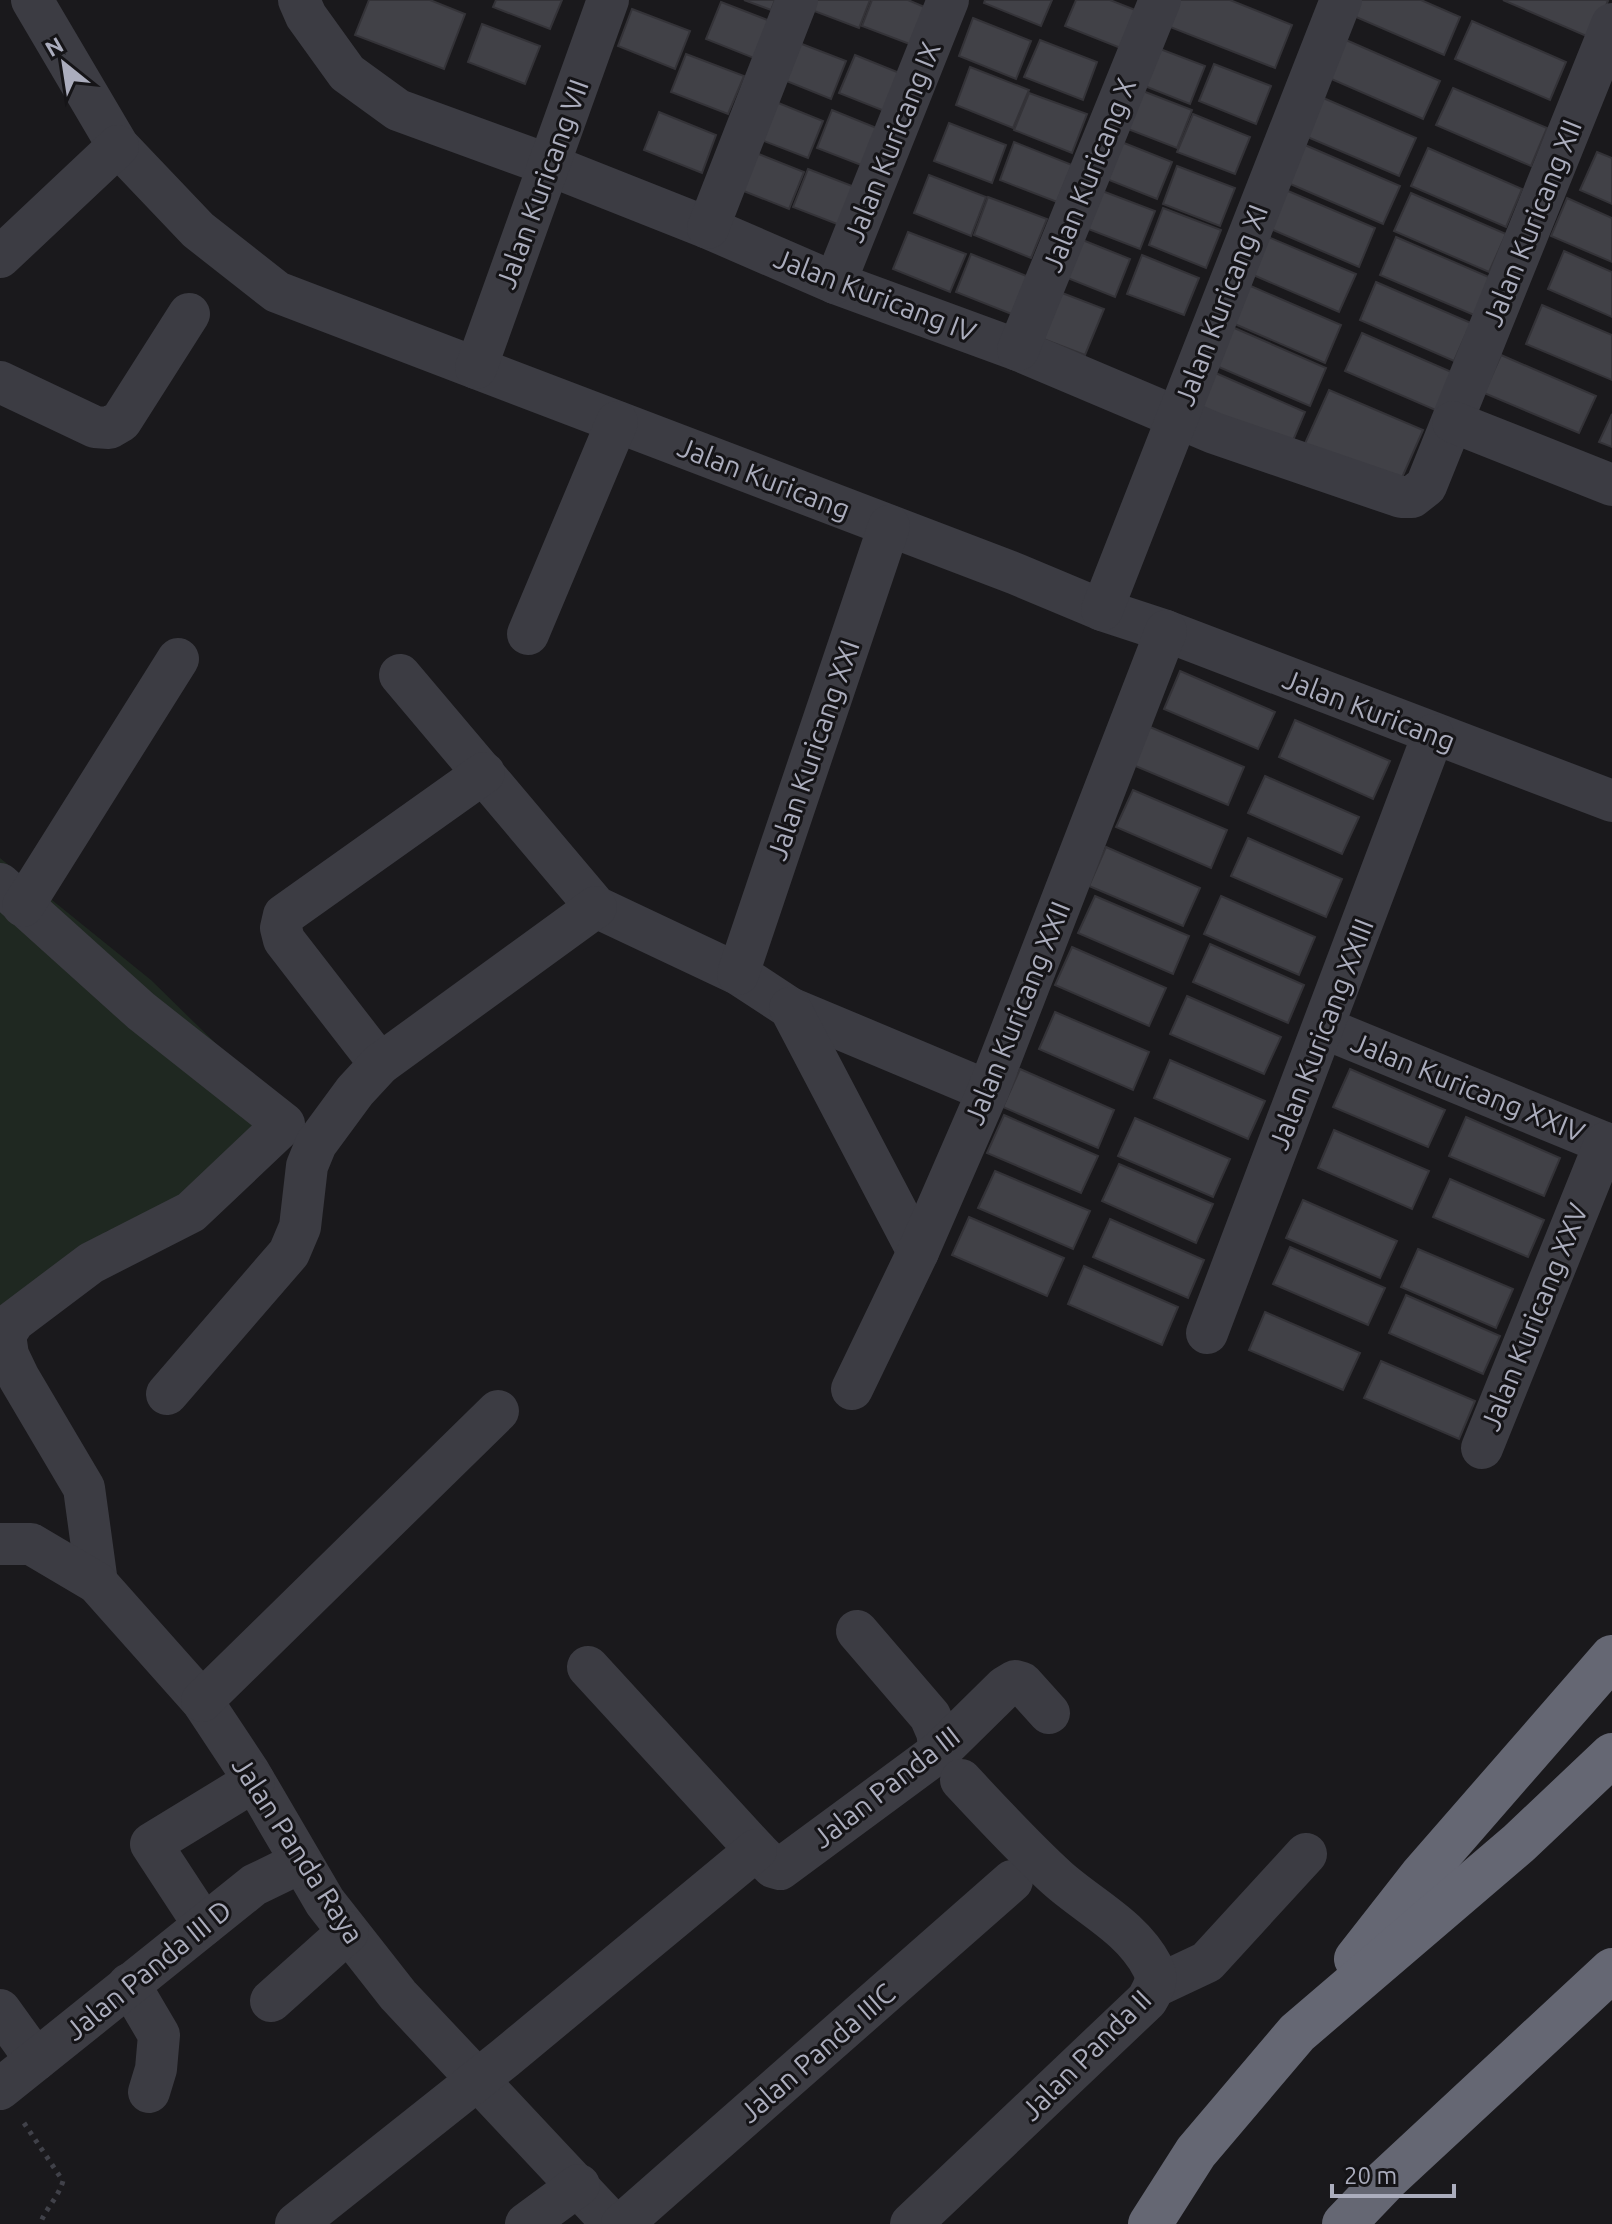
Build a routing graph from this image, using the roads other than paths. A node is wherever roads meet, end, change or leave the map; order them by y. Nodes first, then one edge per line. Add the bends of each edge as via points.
1 (32, 0) edge
2 (608, 0) edge
3 (797, 0) edge
4 (948, 0) edge
5 (1160, 0) edge
6 (1341, 0) edge
7 (307, 5) edge
8 (1612, 24) edge
9 (118, 146) junction
10 (549, 165) junction
11 (708, 228) junction
12 (0, 257) edge
13 (835, 283) junction
14 (189, 314) dead end
15 (1018, 350) junction
16 (476, 368) junction
17 (0, 382) edge
18 (1177, 417) junction
19 (617, 422) junction
20 (1453, 422) junction
21 (1612, 485) edge
22 (889, 526) junction
23 (1102, 610) junction
24 (1166, 631) junction
25 (528, 634) dead end
26 (178, 659) dead end
27 (400, 675) dead end
28 (1433, 735) junction
29 (484, 773) junction
30 (1612, 801) edge
31 (12, 895) edge
32 (596, 907) junction
33 (738, 974) junction
34 (790, 1008) junction
35 (1324, 1028) junction
36 (380, 1064) junction
37 (988, 1091) junction
38 (1608, 1144) edge
39 (918, 1252) junction
40 (1207, 1333) dead end
41 (852, 1389) dead end
42 (167, 1394) dead end
43 (498, 1411) dead end
44 (1482, 1448) dead end
45 (0, 1544) edge
46 (97, 1583) junction
47 (857, 1631) dead end
48 (1612, 1657) edge
49 (588, 1667) dead end
50 (202, 1701) junction
51 (1049, 1713) dead end
52 (1612, 1755) edge
53 (950, 1766) junction
54 (254, 1781) junction
55 (756, 1850) junction
56 (1306, 1854) dead end
57 (303, 1866) junction
58 (1012, 1881) dead end
59 (204, 1925) junction
60 (348, 1932) junction
61 (1612, 1970) edge
62 (129, 1984) junction
63 (1156, 1986) junction
64 (271, 2001) dead end
65 (0, 2010) edge
66 (1297, 2033) junction
67 (36, 2060) junction
68 (478, 2080) junction
69 (149, 2092) dead end
70 (9, 2102) edge
71 (579, 2185) junction
72 (296, 2224) edge
73 (526, 2224) edge
74 (613, 2224) edge
75 (622, 2224) edge
76 (911, 2224) edge
77 (1150, 2224) edge
78 (1344, 2224) edge

1 - 9 street, Jalan Kuricang
2 - 10 street, Jalan Kuricang VII
3 - 11 street
4 - 13 street, Jalan Kuricang IX
5 - 15 street, Jalan Kuricang X
6 - 18 street, Jalan Kuricang XI
7 - 10 street, Jalan Kuricang IV via 347,73 398,110
8 - 20 street, Jalan Kuricang XII
9 - 12 street
9 - 16 street, Jalan Kuricang via 198,230 277,292
10 - 11 street, Jalan Kuricang IV
10 - 16 street, Jalan Kuricang VII
11 - 13 street, Jalan Kuricang IV
13 - 15 street, Jalan Kuricang IV
14 - 17 street via 121,421 109,428 95,427
15 - 18 street, Jalan Kuricang IV
16 - 19 street, Jalan Kuricang
18 - 20 street, Jalan Kuricang IV via 1401,497 1412,497 1426,486
18 - 23 street, Jalan Kuricang XI
19 - 22 street, Jalan Kuricang
19 - 25 street
20 - 21 street
22 - 23 street, Jalan Kuricang
22 - 33 street, Jalan Kuricang XXI
23 - 24 street, Jalan Kuricang
24 - 28 street, Jalan Kuricang
24 - 37 street, Jalan Kuricang XXII
26 - 31 street
27 - 29 street
28 - 30 street, Jalan Kuricang
28 - 35 street, Jalan Kuricang XXIII
29 - 32 street
29 - 36 street via 284,915 284,940
31 - 46 street via 141,1011 284,1124 191,1212 91,1263 14,1321 5,1335 19,1378 84,1488
32 - 33 street
32 - 36 street
33 - 34 street
34 - 37 street
34 - 39 street
35 - 38 street, Jalan Kuricang XXIV
35 - 40 street, Jalan Kuricang XXIII
36 - 42 street via 316,1144 307,1166 300,1227 289,1253
37 - 39 street, Jalan Kuricang XXII
38 - 44 street, Jalan Kuricang XXV
39 - 41 street, Jalan Kuricang XXII
43 - 50 street
45 - 46 street, Jalan Panda Raya via 31,1544
46 - 50 street, Jalan Panda Raya
47 - 53 street, Jalan Panda II via 930,1716
48 - 66 highway via 1421,1876
49 - 55 street, Jalan Panda III
50 - 54 street, Jalan Panda Raya
51 - 53 street, Jalan Panda III via 1015,1681 991,1699
52 - 66 highway via 1496,1863
53 - 55 street, Jalan Panda III via 780,1869
53 - 63 street, Jalan Panda II via 1059,1880 1142,1950 1154,1969
54 - 57 street, Jalan Panda Raya
54 - 59 street via 151,1844
55 - 68 street
56 - 63 street via 1207,1962
57 - 59 street, Jalan Panda III D via 254,1885
57 - 60 street, Jalan Panda Raya
58 - 75 street, Jalan Panda IIIC
59 - 62 street, Jalan Panda III D
60 - 64 street
60 - 68 street, Jalan Panda Raya via 398,1995
61 - 78 highway
62 - 67 street, Jalan Panda III D
62 - 69 street via 159,2035
63 - 76 street, Jalan Panda II
65 - 67 street
66 - 77 highway via 1196,2152
67 - 70 street, Jalan Panda III D
68 - 71 street, Jalan Panda Raya
68 - 72 street
71 - 73 street
71 - 74 street, Jalan Panda Raya

